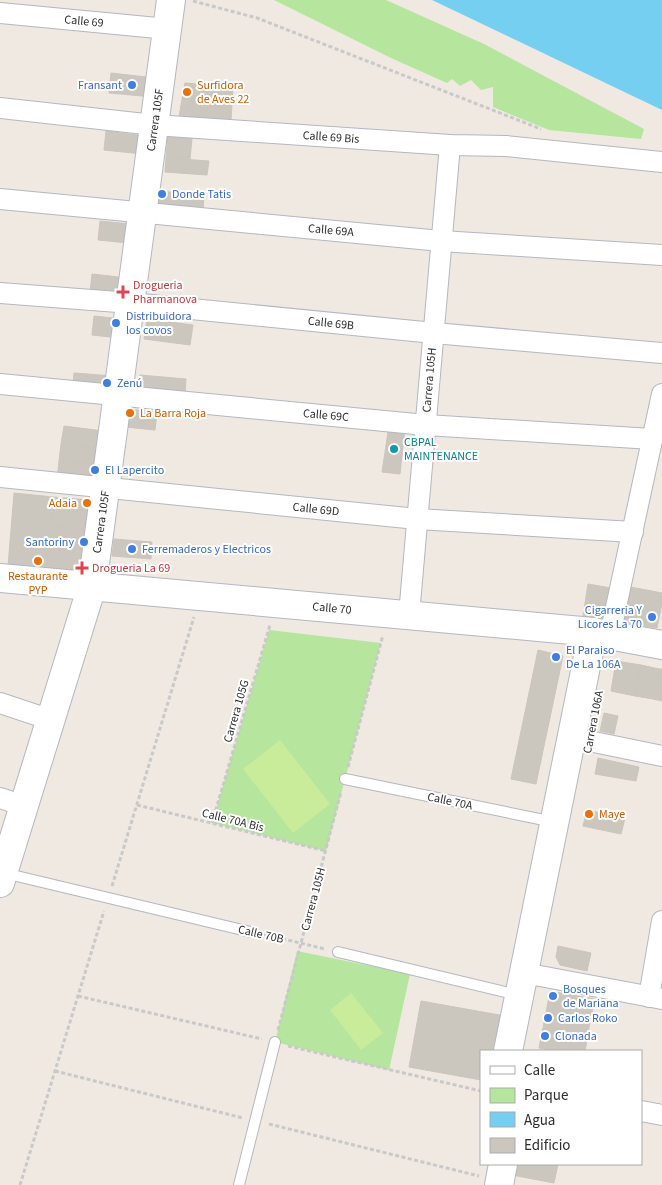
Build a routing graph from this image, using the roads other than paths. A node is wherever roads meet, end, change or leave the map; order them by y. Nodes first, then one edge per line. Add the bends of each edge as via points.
1 (171, 0) edge
2 (0, 13) edge
3 (168, 29) junction
4 (0, 108) edge
5 (154, 125) junction
6 (450, 145) junction
7 (662, 162) edge
8 (0, 199) edge
9 (143, 213) junction
10 (441, 241) junction
11 (662, 255) edge
12 (0, 293) edge
13 (131, 303) junction
14 (434, 333) junction
15 (662, 353) edge
16 (0, 384) edge
17 (662, 394) edge
18 (118, 396) junction
19 (426, 425) junction
20 (652, 439) junction
21 (0, 477) edge
22 (106, 488) junction
23 (417, 519) junction
24 (634, 532) junction
25 (0, 578) edge
26 (92, 586) junction
27 (399, 614) junction
28 (602, 633) junction
29 (662, 645) edge
30 (0, 703) edge
31 (51, 720) junction
32 (589, 741) junction
33 (662, 756) edge
34 (345, 780) road end
35 (12, 802) edge
36 (554, 822) junction
37 (2, 878) edge
38 (662, 921) edge
39 (251, 932) road end
40 (338, 952) road end
41 (528, 982) junction
42 (656, 998) edge
43 (275, 1042) road end
44 (508, 1050) edge
45 (526, 1050) edge
46 (642, 1111) edge
47 (662, 1115) edge
48 (238, 1185) edge

1 - 3 street, Carrera 105F
2 - 3 street, Calle 69
3 - 5 street, Carrera 105F
4 - 5 street, Calle 69 Bis
5 - 6 street, Calle 69 Bis
5 - 9 street, Carrera 105F
6 - 7 street, Calle 69 Bis via 506,146
6 - 10 street, Carrera 105H
8 - 9 street, Calle 69A
9 - 10 street, Calle 69A
9 - 13 street, Carrera 105F
10 - 11 street, Calle 69A
10 - 14 street, Carrera 105H
12 - 13 street, Calle 69B
13 - 14 street, Calle 69B
13 - 18 street, Carrera 105F
14 - 15 street, Calle 69B
14 - 19 street, Carrera 105H
16 - 18 street, Calle 69C
17 - 20 street, Carrera 106A
18 - 19 street, Calle 69C
18 - 22 street, Carrera 105F
19 - 20 street, Calle 69C
19 - 23 street, Carrera 105H
20 - 24 street, Carrera 106A
21 - 22 street, Calle 69D
22 - 23 street, Calle 69D
22 - 26 street, Carrera 105F
23 - 24 street, Calle 69D
23 - 27 street, Carrera 105H
24 - 28 street, Carrera 106A
25 - 26 street, Calle 70
26 - 27 street, Calle 70
26 - 31 street, Carrera 105F
27 - 28 street, Calle 70
28 - 29 street, Calle 70
28 - 32 street, Carrera 106A
28 - 36 street, Carrera 106A
30 - 31 street
31 - 35 street, Carrera 105F
32 - 33 street
32 - 41 street, Carrera 106A
34 - 36 lane, Calle 70A
35 - 37 street, Carrera 105F
36 - 41 street, Carrera 106A
37 - 39 lane, Calle 70B
38 - 42 street
40 - 41 lane
41 - 42 street
41 - 44 street, Carrera 106A
41 - 45 street, Carrera 106A
43 - 48 lane
46 - 47 street

